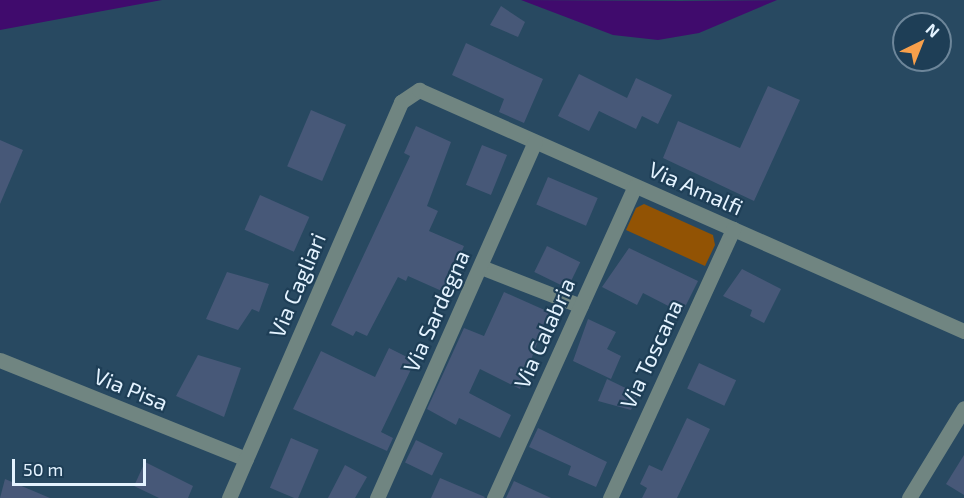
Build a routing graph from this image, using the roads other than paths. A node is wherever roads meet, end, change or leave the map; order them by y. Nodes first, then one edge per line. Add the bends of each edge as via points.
1 (409, 93) joint
2 (535, 142) junction
3 (635, 186) junction
4 (733, 229) junction
5 (480, 267) junction
6 (581, 306) junction
7 (964, 331) edge
8 (0, 360) edge
9 (964, 408) edge
10 (246, 459) junction
11 (229, 498) edge
12 (377, 498) edge
13 (494, 498) edge
14 (610, 498) edge
15 (909, 498) edge

1 - 2 street, Via Amalfi via 430,94
1 - 10 street, Via Cagliari via 393,121
2 - 3 street, Via Amalfi
2 - 5 street, Via Sardegna
3 - 4 street, Via Amalfi
3 - 6 street, Via Calabria
4 - 7 street, Via Amalfi
4 - 14 street, Via Toscana
5 - 6 street
5 - 12 street, Via Sardegna
6 - 13 street, Via Calabria
8 - 10 street, Via Pisa
9 - 15 street
10 - 11 street, Via Cagliari

